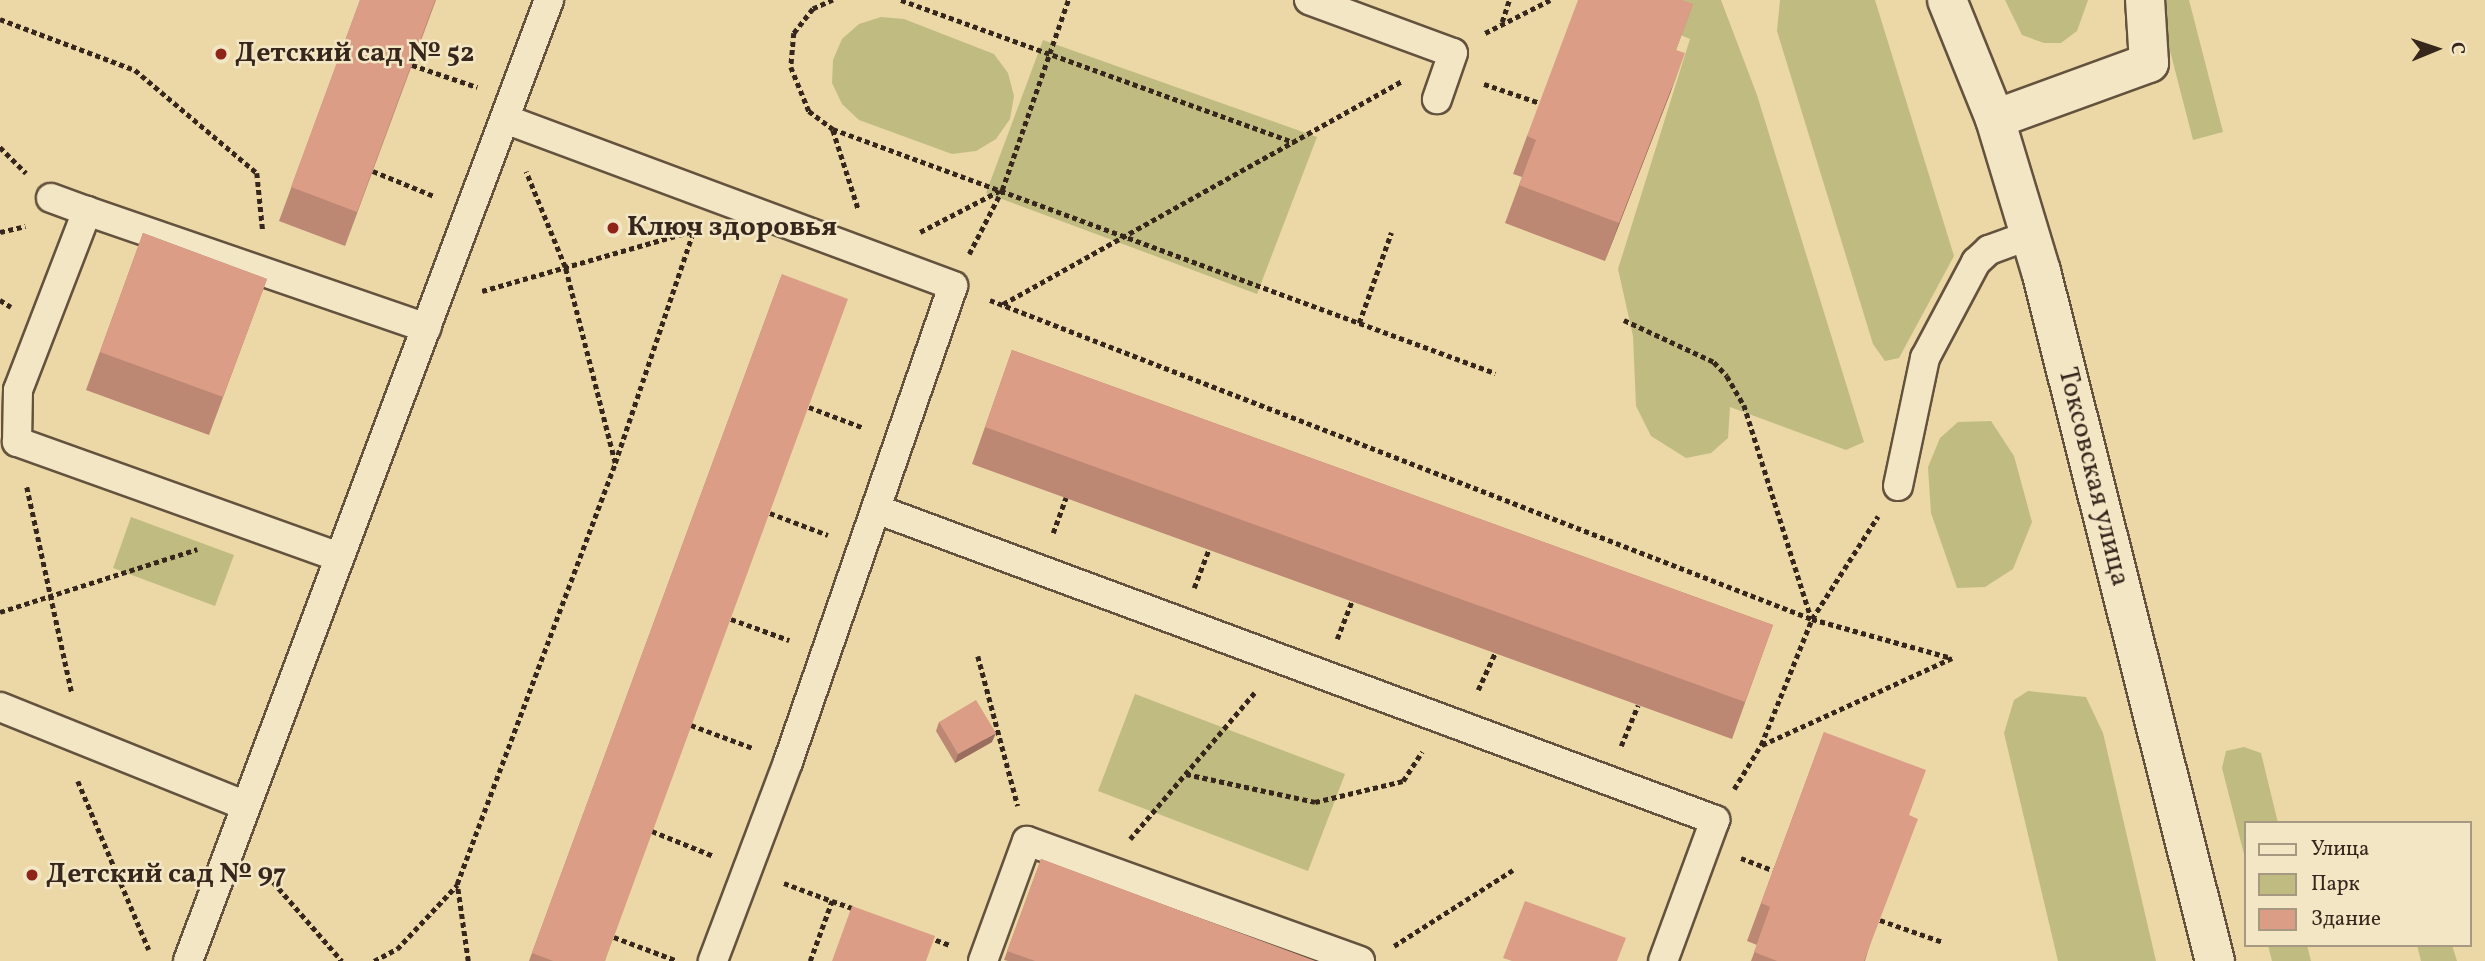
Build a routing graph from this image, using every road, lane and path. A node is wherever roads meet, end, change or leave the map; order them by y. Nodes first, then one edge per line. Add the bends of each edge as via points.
1 (549, 0) edge
2 (833, 0) edge
3 (901, 0) edge
4 (1068, 0) edge
5 (1309, 0) edge
6 (1509, 0) edge
7 (1550, 0) edge
8 (1948, 0) edge
9 (2145, 0) edge
10 (0, 19) edge
11 (1501, 23) junction
12 (1050, 52) junction
13 (1450, 62) junction
14 (412, 65) edge
15 (1437, 99) dead end
16 (1539, 103) edge
17 (508, 109) junction
18 (1995, 119) junction
19 (833, 129) junction
20 (1294, 142) junction
21 (373, 171) edge
22 (1002, 190) junction
23 (51, 198) dead end
24 (87, 211) junction
25 (470, 211) junction
26 (757, 213) junction
27 (693, 231) junction
28 (1391, 233) dead end
29 (1127, 235) junction
30 (2030, 235) junction
31 (874, 256) junction
32 (565, 267) junction
33 (268, 273) junction
34 (953, 286) junction
35 (1002, 304) junction
36 (430, 317) junction
37 (1624, 320) dead end
38 (1360, 323) junction
39 (1494, 373) dead end
40 (809, 407) edge
41 (900, 442) junction
42 (615, 463) junction
43 (1898, 486) joint
44 (876, 509) junction
45 (770, 513) edge
46 (261, 529) junction
47 (862, 548) junction
48 (339, 558) junction
49 (0, 612) edge
50 (731, 619) edge
51 (1811, 619) junction
52 (824, 653) junction
53 (978, 656) dead end
54 (1283, 660) junction
55 (0, 707) edge
56 (1444, 719) junction
57 (691, 725) edge
58 (1762, 745) junction
59 (788, 762) junction
60 (1186, 774) junction
61 (246, 806) junction
62 (1715, 820) junction
63 (235, 837) junction
64 (1027, 841) junction
65 (1105, 869) junction
66 (1513, 870) dead end
67 (457, 884) junction
68 (869, 915) edge
69 (1880, 920) edge
70 (917, 933) edge
71 (614, 936) edge
72 (1943, 942) dead end
73 (954, 946) dead end
74 (1392, 947) dead end
75 (188, 961) edge
76 (342, 961) edge
77 (374, 961) edge
78 (468, 961) edge
79 (677, 961) edge
80 (713, 961) edge
81 (810, 961) edge
82 (983, 961) edge
83 (1360, 961) edge
84 (1663, 961) edge
85 (2215, 961) edge

1 - 17 lane
2 - 19 path via 813,9 794,33 791,68 810,111
3 - 12 path
4 - 12 path
5 - 13 lane
6 - 11 path
7 - 11 path
8 - 18 street, Токсовская улица
9 - 18 street via 2148,63
10 - 33 path via 135,70 257,173
11 - 13 path
12 - 20 path
12 - 22 path
13 - 15 lane
13 - 16 path
13 - 20 path
14 - 17 path
17 - 25 lane
17 - 26 lane
17 - 32 path
18 - 30 street, Токсовская улица
19 - 22 path
19 - 31 path
20 - 29 path
21 - 25 path
22 - 29 path
22 - 31 path
22 - 34 path
23 - 24 lane
24 - 33 lane
24 - 46 lane via 18,390 17,442
25 - 36 lane
26 - 27 path
26 - 31 lane
27 - 32 path
27 - 42 path
28 - 38 path
29 - 35 path
29 - 38 path
30 - 43 lane via 1989,250 1976,262 1925,358
30 - 85 street, Токсовская улица
31 - 34 lane
32 - 36 path
32 - 42 path
33 - 36 lane
34 - 35 path
34 - 41 lane
35 - 51 path
36 - 48 lane
37 - 51 path via 1714,362 1727,376 1744,405
38 - 39 path
40 - 41 path
41 - 44 lane
42 - 67 path
43 - 51 path
44 - 47 lane
44 - 54 lane
45 - 47 path
46 - 48 lane
46 - 49 path
47 - 52 lane
48 - 61 lane
50 - 52 path
51 - 58 path
51 - 58 path via 1952,658
52 - 59 lane
53 - 64 path
54 - 56 lane
54 - 60 path
55 - 61 lane
56 - 60 path via 1403,781 1315,802
56 - 62 lane
57 - 59 path
58 - 62 path
59 - 80 lane
60 - 65 path
61 - 63 lane
62 - 84 lane
63 - 75 lane
63 - 76 path
64 - 65 lane
64 - 82 lane
65 - 83 lane
66 - 74 path
67 - 77 path via 397,949
67 - 78 path
68 - 81 path via 832,901
69 - 72 path
70 - 73 path
71 - 79 path

